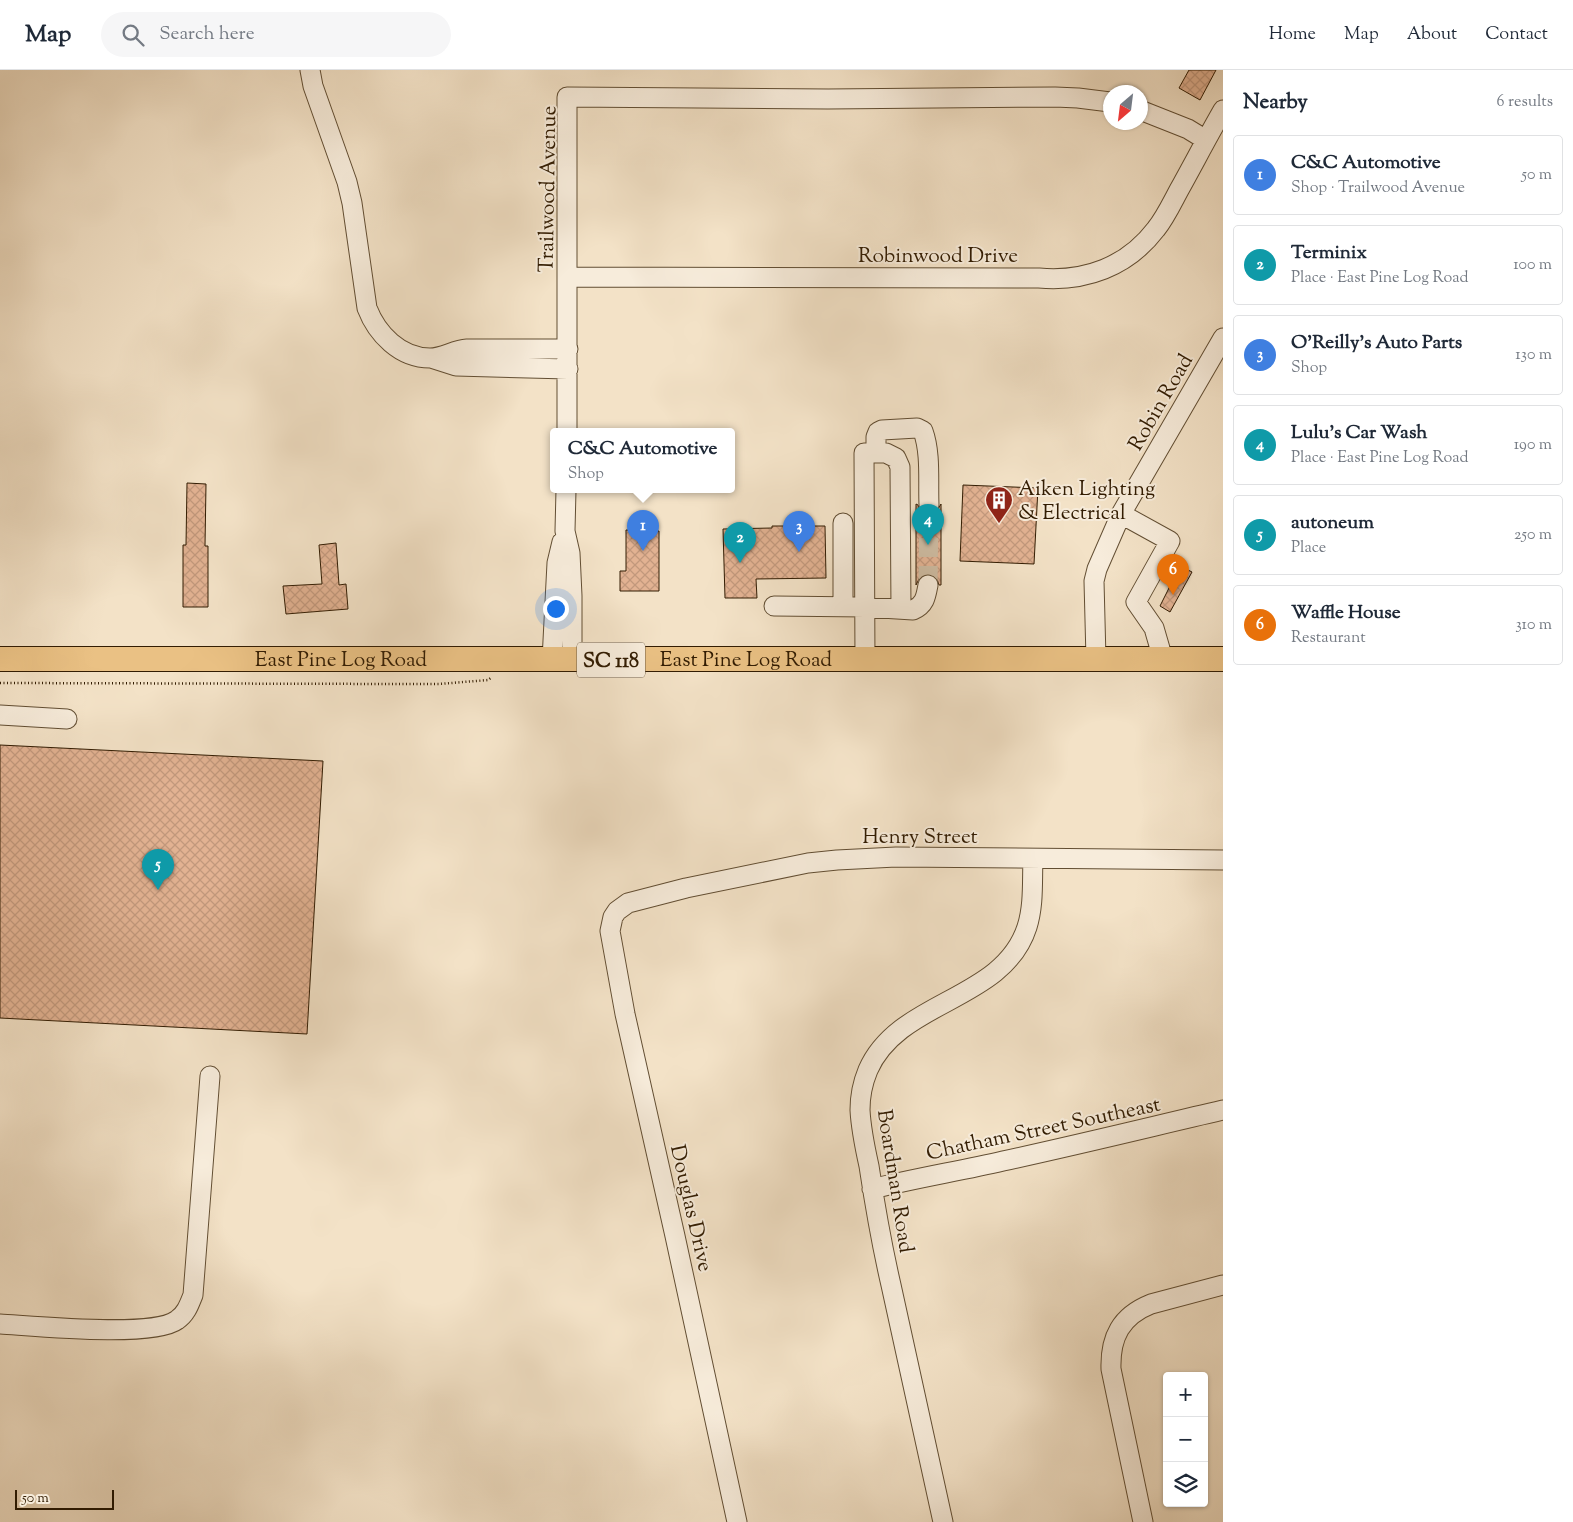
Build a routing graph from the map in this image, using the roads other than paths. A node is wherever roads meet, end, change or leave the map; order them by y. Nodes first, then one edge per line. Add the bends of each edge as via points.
1 (310, 70) edge
2 (1103, 101) edge
3 (1223, 110) edge
4 (1148, 113) edge
5 (1206, 140) junction
6 (568, 278) junction
7 (1223, 338) edge
8 (568, 349) junction
9 (431, 358) junction
10 (568, 369) junction
11 (567, 428) edge
12 (876, 453) junction
13 (566, 493) edge
14 (929, 504) tunnel mouth
15 (1121, 514) junction
16 (843, 523) dead end
17 (928, 585) tunnel mouth
18 (774, 606) dead end
19 (843, 607) junction
20 (865, 607) junction
21 (901, 609) junction
22 (0, 659) edge
23 (1096, 659) junction
24 (1223, 659) edge
25 (562, 660) junction
26 (865, 660) junction
27 (1163, 660) junction
28 (0, 715) edge
29 (67, 719) dead end
30 (1033, 859) junction
31 (1223, 860) edge
32 (622, 907) joint
33 (210, 1076) dead end
34 (1223, 1110) edge
35 (872, 1189) junction
36 (1223, 1285) edge
37 (0, 1324) edge
38 (736, 1522) edge
39 (944, 1522) edge
40 (1144, 1522) edge

1 - 9 street via 347,182 371,318 383,336 400,349
2 - 6 street, Trailwood Avenue via 1055,96 567,98
3 - 5 street, Robinwood Drive
4 - 5 street
5 - 6 street, Robinwood Drive via 1157,228 1144,244 1108,268 1081,277
6 - 8 street, Trailwood Avenue
7 - 15 street, Robin Road
8 - 9 street via 461,350
8 - 10 street, Trailwood Avenue
9 - 10 street via 456,366
10 - 11 street, Trailwood Avenue
12 - 14 street via 876,437 882,430 917,428 923,431
12 - 20 street via 864,453
12 - 21 street via 896,458 900,467
13 - 25 street via 565,531 558,564
15 - 23 street, Robin Road via 1094,582
15 - 27 street via 1170,541 1136,602 1154,628
16 - 19 street
17 - 21 street via 926,598 920,607
18 - 19 street
19 - 20 street
20 - 21 street
20 - 26 street
22 - 25 main road, East Pine Log Road / SC 118
23 - 26 main road, East Pine Log Road / SC 118
23 - 27 main road, East Pine Log Road / SC 118
24 - 27 main road, East Pine Log Road / SC 118
25 - 26 main road, East Pine Log Road / SC 118
28 - 29 street
30 - 31 street, Henry Street
30 - 32 street, Henry Street via 896,857 828,861 733,878
30 - 35 street, Boardman Road via 1031,911 1022,939 1008,960 964,993 899,1030 881,1048 868,1070 860,1108
32 - 38 street, Douglas Drive via 613,917 610,931 625,1014
33 - 37 street via 193,1295 188,1309 176,1321 159,1328 102,1330
34 - 35 street, Chatham Street Southeast
35 - 39 street, Boardman Road
36 - 40 street via 1142,1307 1126,1320 1115,1336 1111,1369

